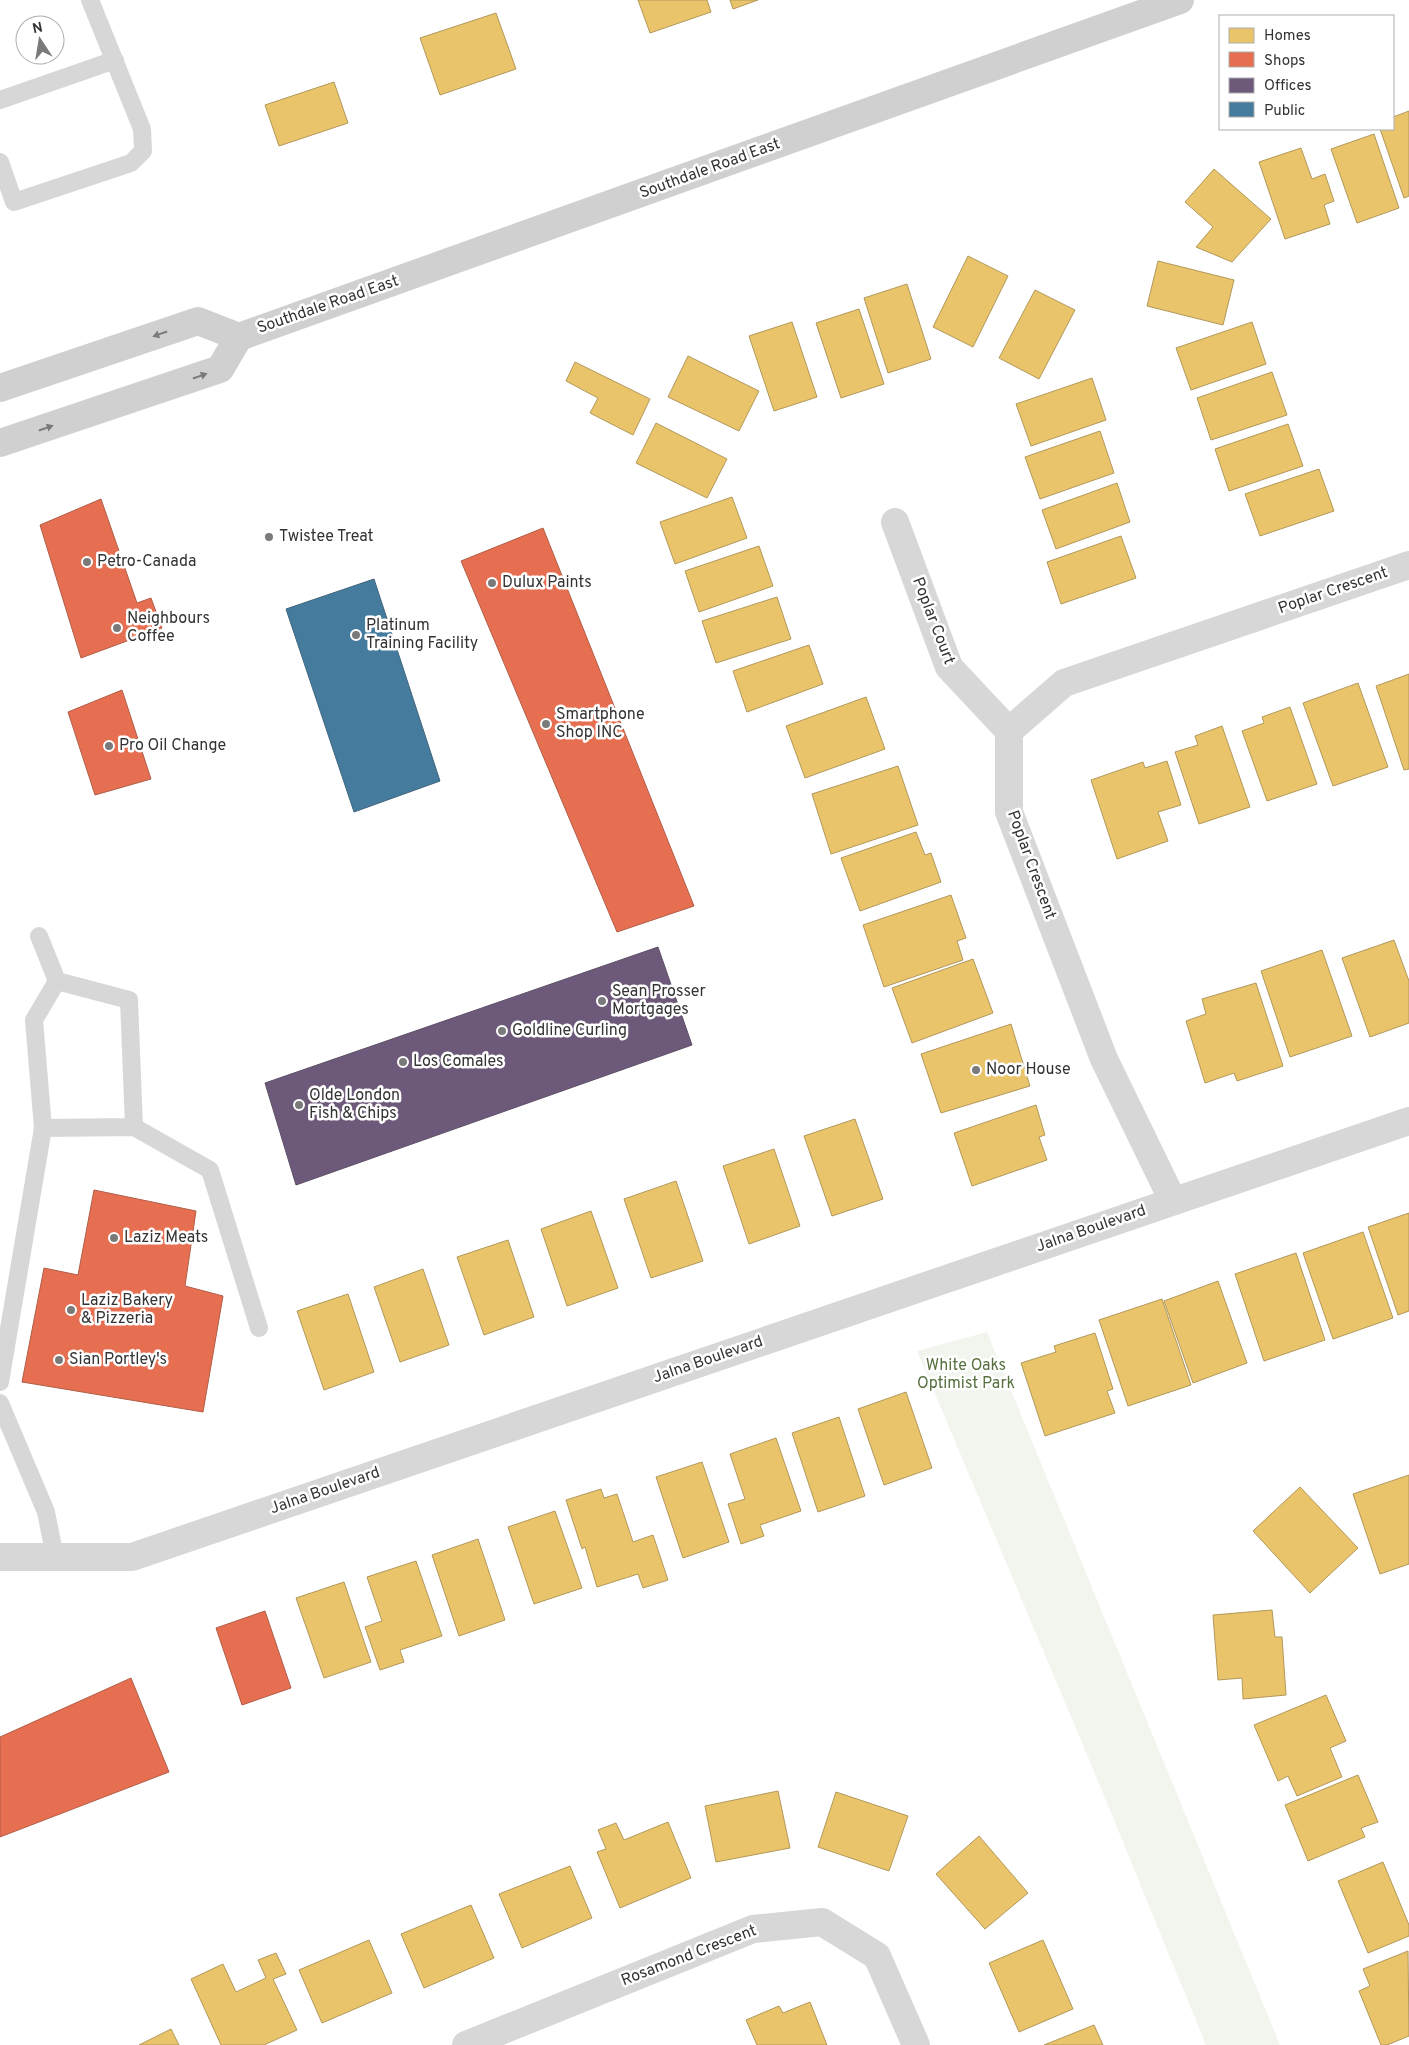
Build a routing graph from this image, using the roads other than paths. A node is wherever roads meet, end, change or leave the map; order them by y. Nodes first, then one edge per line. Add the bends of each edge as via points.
1 (90, 0) edge
2 (1168, 2) edge
3 (115, 60) junction
4 (0, 100) edge
5 (0, 162) edge
6 (239, 337) junction
7 (0, 388) edge
8 (0, 444) edge
9 (895, 522) dead end
10 (1409, 565) edge
11 (1010, 731) junction
12 (39, 936) dead end
13 (56, 982) junction
14 (1409, 1122) edge
15 (134, 1127) junction
16 (43, 1128) junction
17 (1173, 1201) junction
18 (260, 1328) dead end
19 (0, 1382) edge
20 (0, 1403) edge
21 (0, 1557) edge
22 (55, 1557) junction
23 (466, 2045) edge
24 (916, 2045) edge

1 - 3 lane
2 - 6 main road, Southdale Road East
3 - 4 lane
3 - 5 lane via 142,130 143,150 131,163 14,202
6 -> 7 main road, Southdale Road East via 198,321
8 -> 6 main road, Southdale Road East via 220,369
9 - 11 street, Poplar Court via 949,667
10 - 11 street, Poplar Crescent via 1064,682
11 - 17 street, Poplar Crescent via 1009,812 1104,1058
12 - 13 lane
13 - 15 lane via 129,1000
13 - 16 lane via 34,1020
14 - 17 street, Jalna Boulevard
15 - 16 lane
15 - 18 lane via 210,1170
16 - 19 lane
17 - 22 street, Jalna Boulevard via 132,1557
20 - 22 lane via 46,1512
21 - 22 street, Jalna Boulevard
23 - 24 street, Rosamond Crescent via 753,1929 822,1922 877,1956

